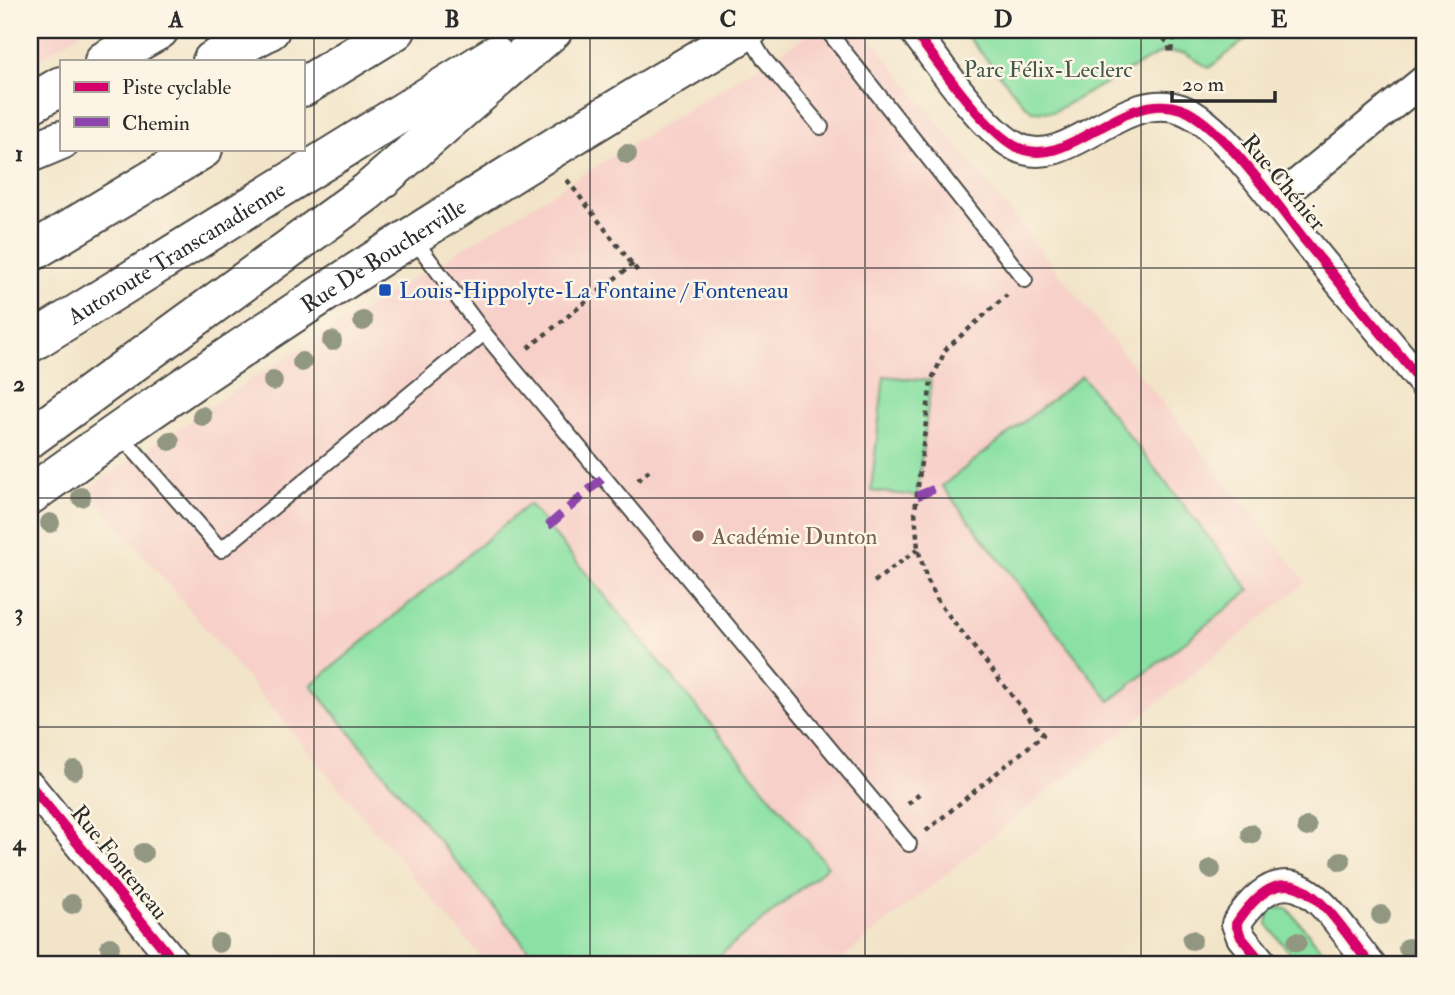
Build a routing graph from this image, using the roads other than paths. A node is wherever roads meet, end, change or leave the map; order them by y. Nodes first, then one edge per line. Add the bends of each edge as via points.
1 (159, 30) edge
2 (270, 30) edge
3 (396, 30) edge
4 (537, 30) edge
5 (553, 30) edge
6 (747, 30) edge
7 (827, 30) edge
8 (913, 30) edge
9 (106, 60) edge
10 (214, 60) edge
11 (1425, 79) edge
12 (304, 86) edge
13 (60, 87) edge
14 (30, 104) edge
15 (821, 127) dead end
16 (60, 140) edge
17 (201, 150) edge
18 (30, 153) edge
19 (1274, 202) junction
20 (412, 237) junction
21 (30, 253) edge
22 (1025, 280) dead end
23 (484, 333) junction
24 (30, 343) edge
25 (1425, 386) edge
26 (117, 432) junction
27 (30, 438) edge
28 (30, 495) edge
29 (30, 785) edge
30 (909, 844) dead end
31 (177, 965) edge
32 (1264, 965) edge
33 (1371, 965) edge

1 - 9 main road
2 - 10 main road
3 - 12 main road
4 - 24 main road, Autoroute Transcanadienne
5 - 27 main road via 367,192
6 - 15 lane via 763,58
6 - 20 main road, Rue De Boucherville
7 - 22 lane
8 - 19 street, Rue Chénier via 986,120 1020,148 1040,153 1055,150 1144,107 1181,109 1212,129
11 - 19 street
13 - 14 main road
16 - 18 main road
17 - 21 main road
19 - 25 street, Rue Chénier
20 - 23 lane
20 - 26 main road, Rue De Boucherville
23 - 26 lane via 221,550
23 - 30 lane
26 - 28 main road, Rue De Boucherville
29 - 31 street, Rue Fonteneau
32 - 33 street via 1241,937 1237,923 1248,905 1279,884 1291,883 1307,889

